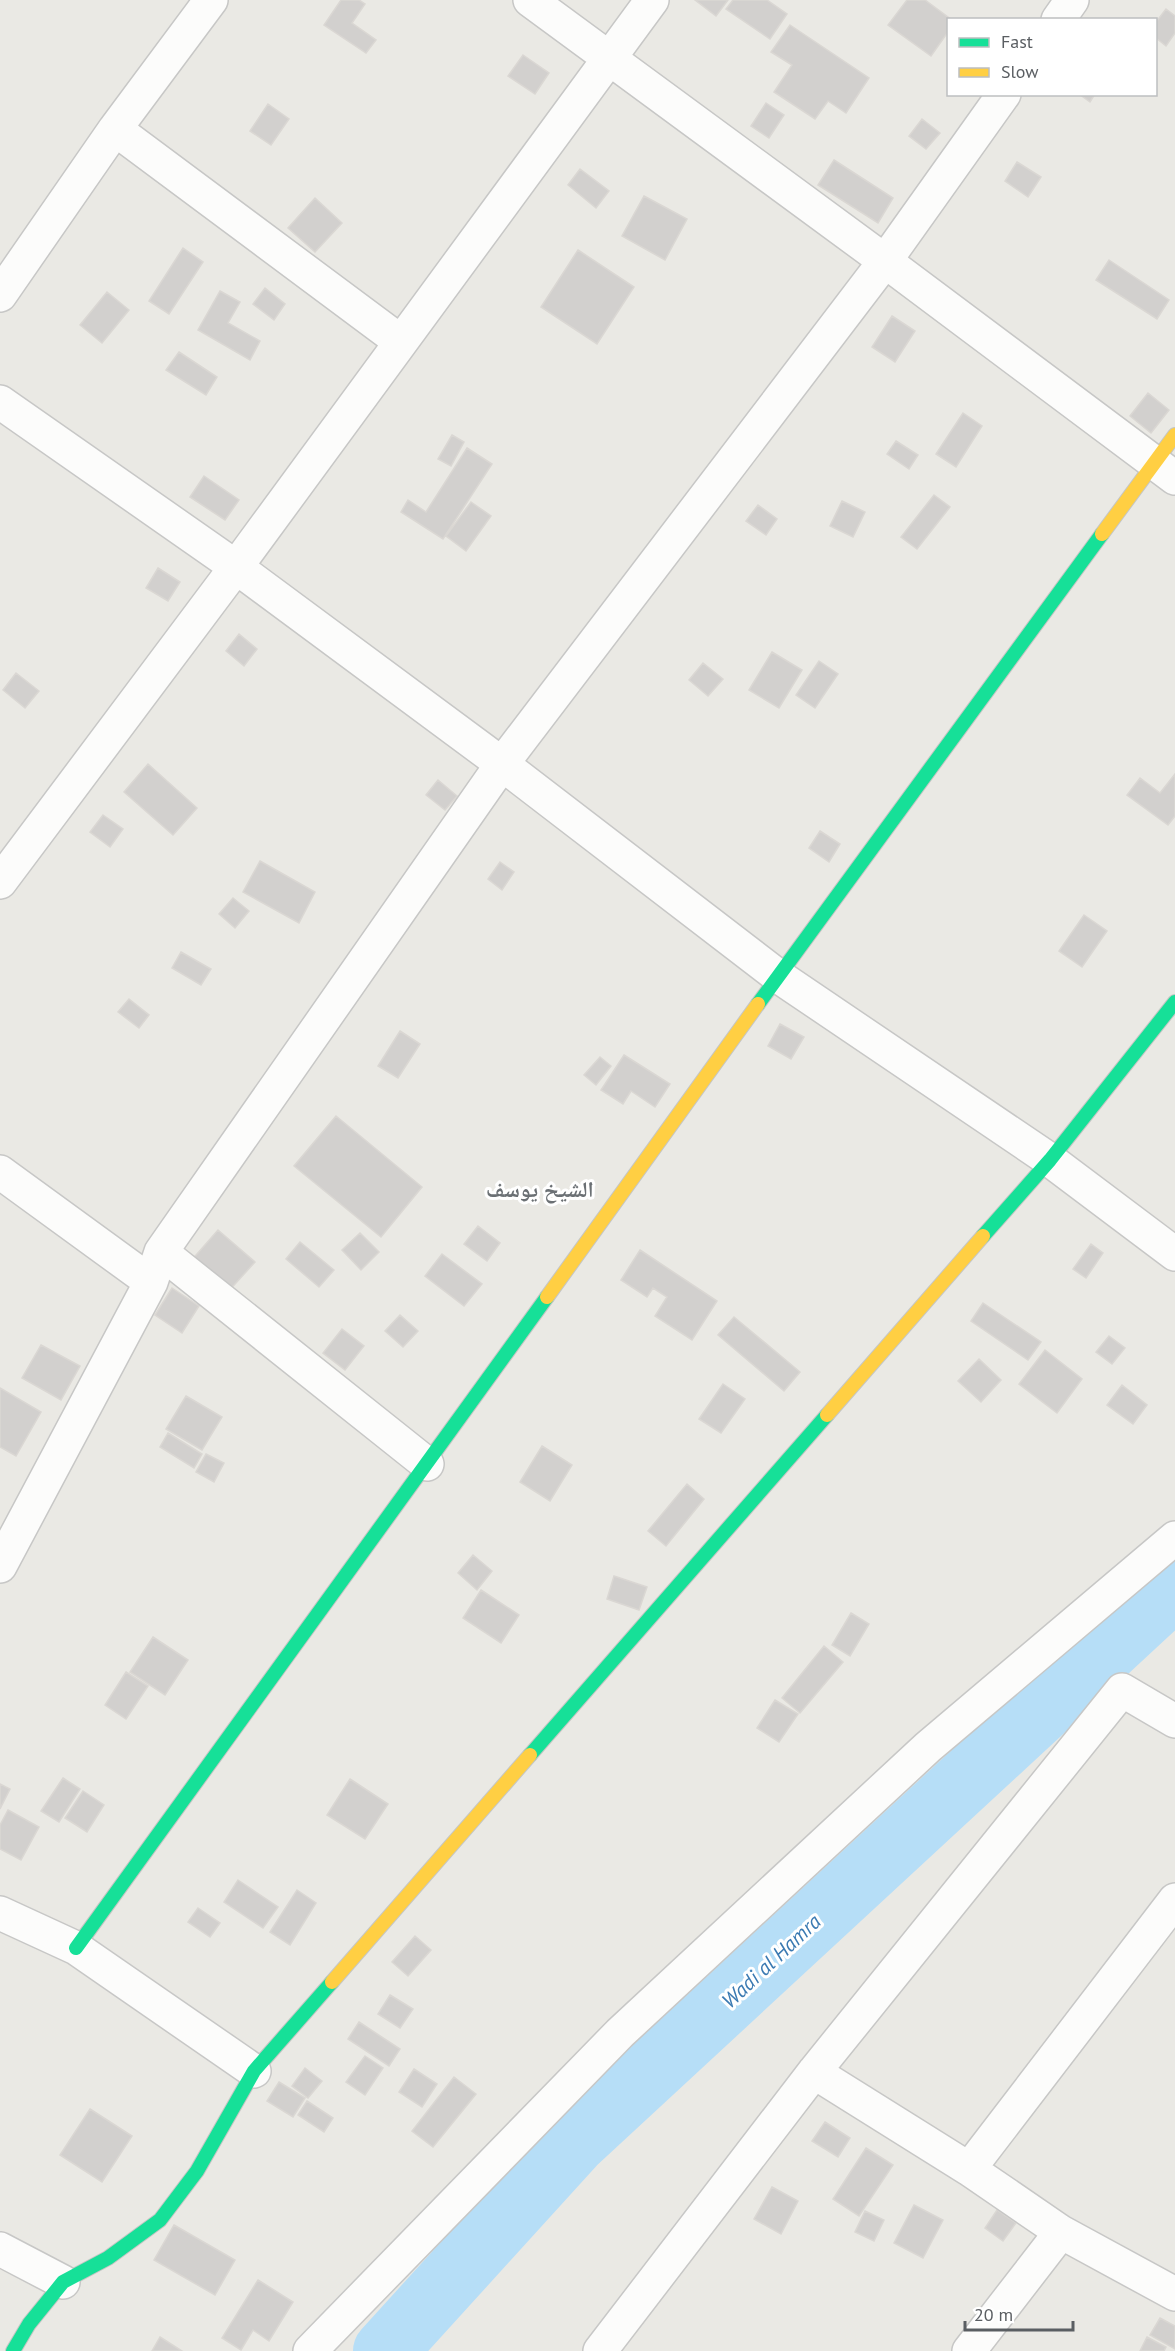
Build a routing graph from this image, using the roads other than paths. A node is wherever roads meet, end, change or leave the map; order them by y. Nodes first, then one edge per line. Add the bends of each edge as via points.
1 (211, 0) edge
2 (530, 0) edge
3 (652, 0) edge
4 (1072, 0) edge
5 (1059, 18) edge
6 (609, 59) junction
7 (1003, 96) edge
8 (115, 129) junction
9 (885, 261) junction
10 (0, 295) edge
11 (401, 342) junction
12 (0, 402) edge
13 (1175, 435) edge
14 (1165, 469) edge
15 (236, 567) junction
16 (502, 764) junction
17 (0, 882) edge
18 (778, 976) junction
19 (1175, 1002) edge
20 (1050, 1160) junction
21 (0, 1172) edge
22 (161, 1252) junction
23 (1175, 1254) edge
24 (151, 1282) junction
25 (427, 1464) junction
26 (11, 1514) edge
27 (1175, 1538) edge
28 (0, 1566) edge
29 (1175, 1721) edge
30 (1175, 1900) edge
31 (0, 1913) edge
32 (76, 1948) junction
33 (254, 2071) junction
34 (814, 2072) junction
35 (969, 2169) junction
36 (1061, 2232) junction
37 (0, 2249) edge
38 (63, 2282) junction
39 (1175, 2294) edge
40 (14, 2351) edge
41 (310, 2351) edge
42 (600, 2351) edge
43 (969, 2351) edge

1 - 8 street
2 - 6 street
3 - 6 street
4 - 5 street
6 - 9 street
6 - 11 street
7 - 9 street
8 - 10 street
8 - 11 street
9 - 14 street
9 - 16 street
11 - 15 street
12 - 15 street
13 - 14 street
14 - 18 street
15 - 16 street
15 - 17 street
16 - 18 street
16 - 22 street
18 - 20 street
18 - 25 street
19 - 20 street
20 - 23 street
20 - 33 street
21 - 24 street
22 - 24 street
22 - 25 street
24 - 26 street
25 - 32 street
26 - 28 street
27 - 41 street via 928,1747 620,2033
29 - 34 street via 1122,1690
30 - 35 street
31 - 32 street
32 - 33 street
33 - 38 street via 197,2171 160,2220 108,2258
34 - 35 street
34 - 42 street
35 - 36 street
36 - 39 street
36 - 43 street
37 - 38 street
38 - 40 street via 29,2324

